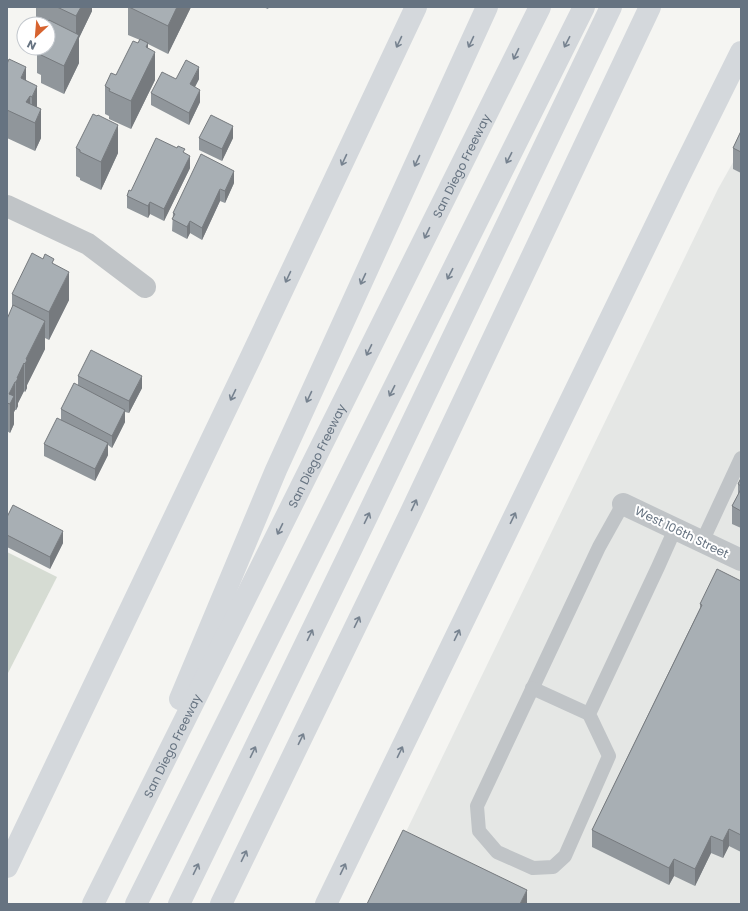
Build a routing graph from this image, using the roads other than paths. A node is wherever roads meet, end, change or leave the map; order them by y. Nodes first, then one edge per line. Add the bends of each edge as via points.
1 (416, 7) edge
2 (487, 7) edge
3 (540, 7) edge
4 (584, 7) edge
5 (611, 7) edge
6 (650, 7) edge
7 (741, 52) edge
8 (7, 206) edge
9 (144, 287) dead end
10 (741, 458) edge
11 (623, 504) joint
12 (675, 528) junction
13 (702, 542) junction
14 (741, 560) edge
15 (532, 688) junction
16 (589, 714) junction
17 (7, 867) edge
18 (103, 883) junction
19 (93, 904) edge
20 (136, 904) edge
21 (179, 904) edge
22 (221, 904) edge
23 (326, 904) edge

1 -> 17 highway
2 -> 18 highway via 276,470
3 -> 18 highway, San Diego Freeway
4 -> 20 highway
21 -> 5 highway
22 -> 6 highway via 410,514
23 -> 7 highway
8 - 9 street via 88,244
10 - 13 lane
11 - 12 street, West 106th Street
11 - 15 lane via 599,547
12 - 13 street, West 106th Street
12 - 16 lane
13 - 14 street, West 106th Street
15 - 16 lane
15 - 16 lane via 477,806 479,831 497,852 533,868 553,867 566,856 609,756
18 - 19 highway, San Diego Freeway

